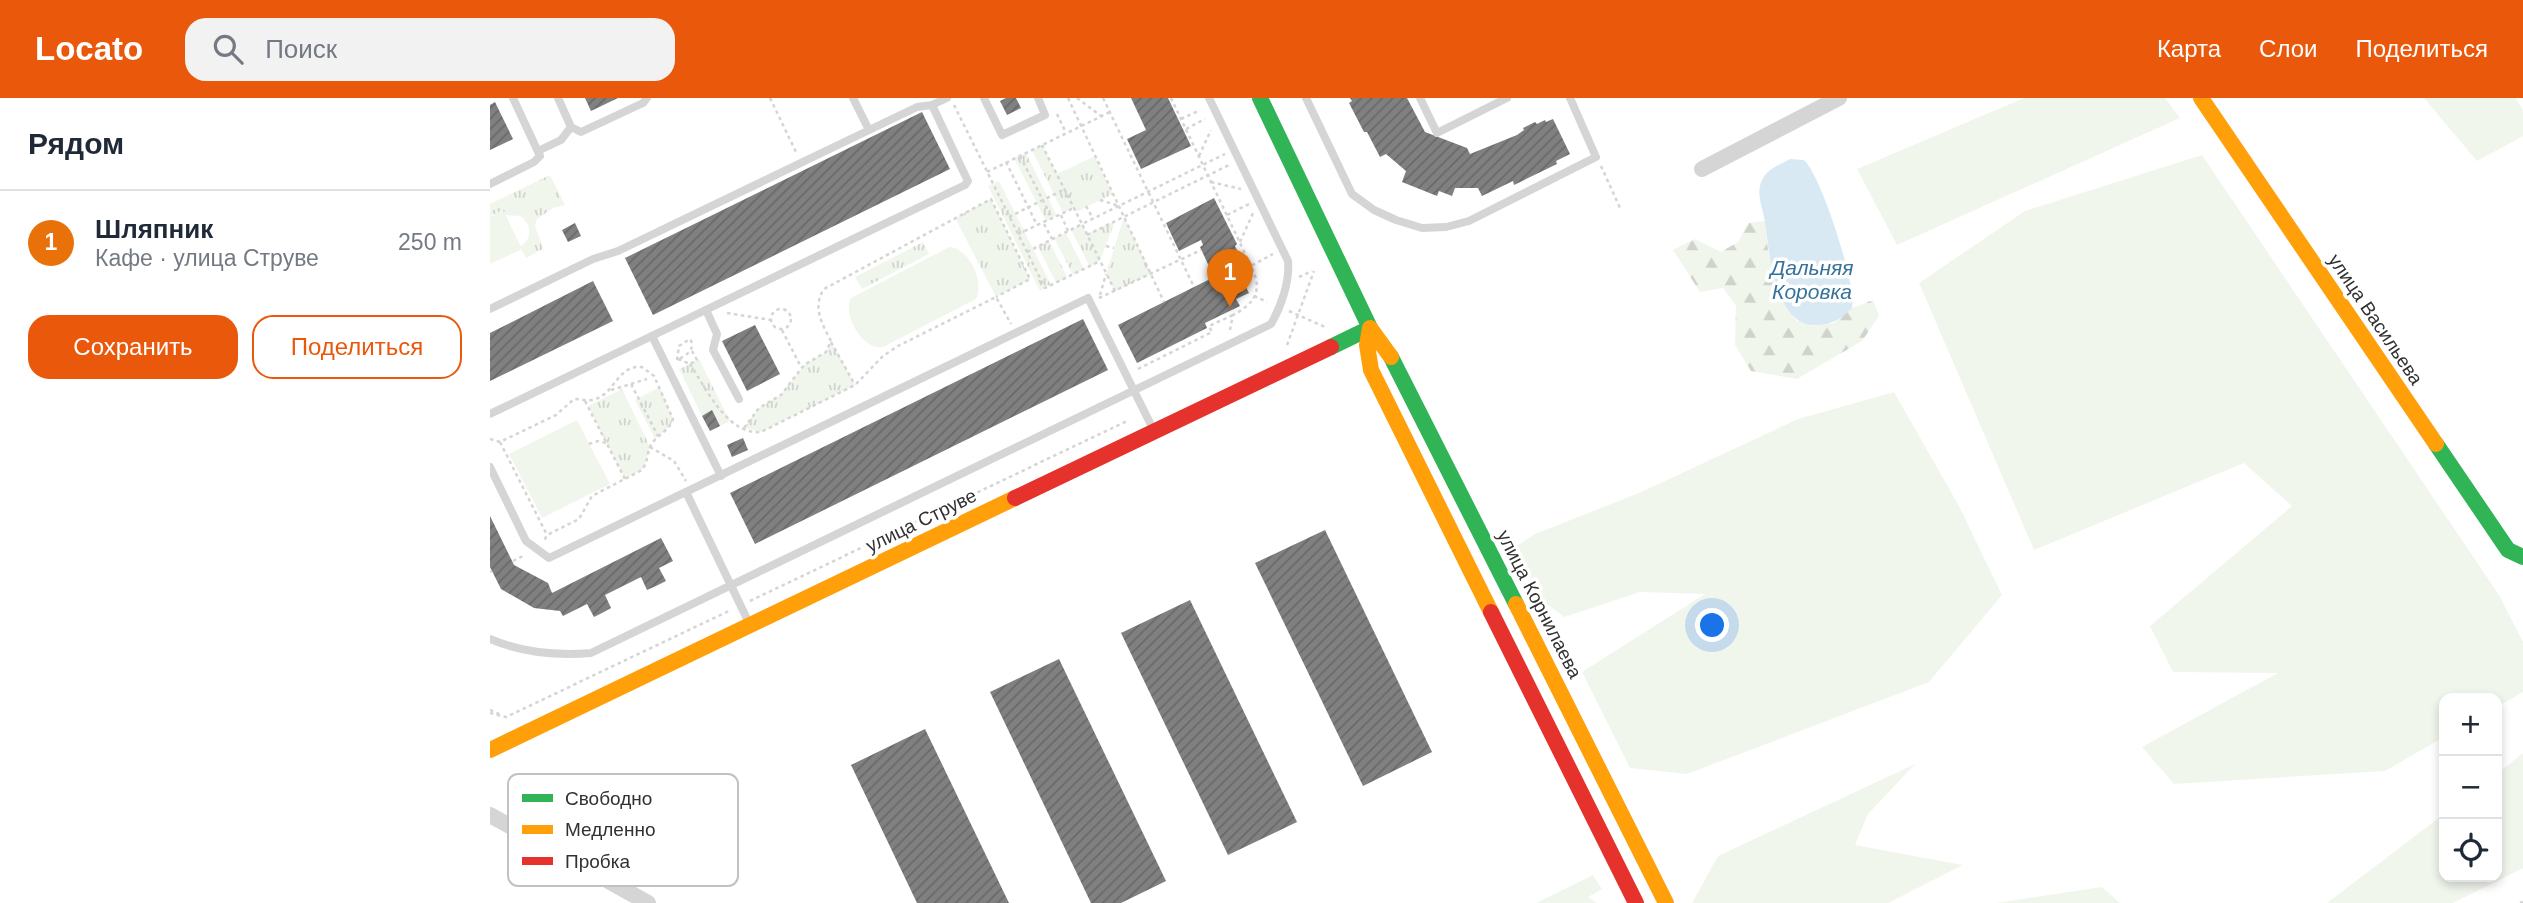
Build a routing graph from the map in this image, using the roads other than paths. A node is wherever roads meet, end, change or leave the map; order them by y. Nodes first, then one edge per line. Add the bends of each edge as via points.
1 (513, 98) edge
2 (558, 98) edge
3 (647, 98) edge
4 (853, 98) edge
5 (948, 98) edge
6 (984, 98) edge
7 (1038, 98) edge
8 (1259, 98) edge
9 (1306, 98) edge
10 (1420, 98) edge
11 (1507, 98) edge
12 (1570, 98) edge
13 (1839, 98) edge
14 (2201, 98) edge
15 (1210, 101) edge
16 (932, 105) junction
17 (571, 127) junction
18 (869, 130) junction
19 (538, 150) junction
20 (1702, 169) dead end
21 (490, 184) edge
22 (490, 309) edge
23 (706, 310) junction
24 (1370, 328) junction
25 (652, 336) junction
26 (1134, 391) junction
27 (739, 399) dead end
28 (490, 414) edge
29 (1154, 431) junction
30 (490, 467) edge
31 (720, 475) junction
32 (689, 491) junction
33 (2523, 557) edge
34 (731, 585) junction
35 (751, 625) junction
36 (490, 639) edge
37 (490, 750) edge
38 (490, 815) edge
39 (508, 825) edge
40 (617, 886) edge
41 (648, 903) edge
42 (1636, 903) edge
43 (1666, 903) edge

1 - 19 lane
2 - 17 lane
3 - 17 lane via 581,132
4 - 18 lane
5 - 16 lane
6 - 7 lane via 1002,135 1045,115
8 - 24 street, улица Корнилаева
9 - 12 lane via 1352,194 1385,215 1422,228 1469,221 1596,157
10 - 11 lane via 1437,133
13 - 20 street
14 - 33 street, улица Васильева via 2508,550
15 - 26 lane via 1289,271 1272,324
16 - 18 lane via 917,107
16 - 23 lane via 968,181 965,185
17 - 19 lane via 561,140
18 - 22 lane
19 - 21 lane via 538,160
23 - 25 lane
23 - 27 lane via 717,334 713,350
24 - 29 street, улица Струве
24 - 42 street, улица Корнилаева via 1371,370
24 - 43 street, улица Корнилаева via 1392,360
25 - 28 lane
25 - 31 lane
26 - 29 lane
26 - 31 lane via 1088,298
26 - 34 lane
29 - 35 street, улица Струве
30 - 32 lane via 526,541 549,558
31 - 32 lane
32 - 34 lane
34 - 35 lane
34 - 36 lane via 591,653 538,653
35 - 37 street, улица Струве
38 - 39 street
40 - 41 street

